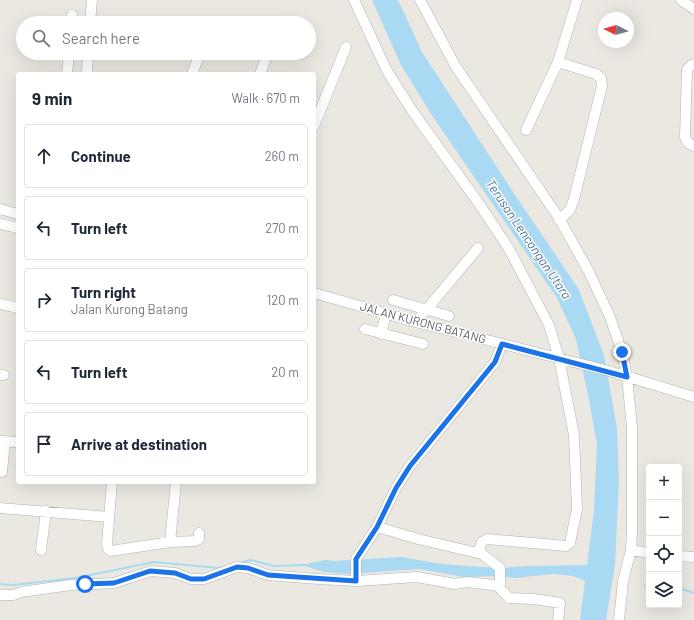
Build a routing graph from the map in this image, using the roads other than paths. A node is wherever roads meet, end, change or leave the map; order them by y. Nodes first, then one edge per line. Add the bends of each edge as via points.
1 (92, 0) edge
2 (354, 0) edge
3 (420, 0) edge
4 (577, 0) edge
5 (681, 0) edge
6 (694, 8) edge
7 (91, 16) edge
8 (346, 47) dead end
9 (68, 60) edge
10 (88, 60) edge
11 (265, 60) dead end
12 (197, 61) dead end
13 (558, 62) junction
14 (694, 64) edge
15 (67, 72) edge
16 (87, 72) edge
17 (193, 72) edge
18 (261, 72) edge
19 (316, 121) edge
20 (526, 130) dead end
21 (694, 146) edge
22 (0, 209) edge
23 (16, 213) edge
24 (559, 220) junction
25 (0, 224) edge
26 (16, 228) edge
27 (478, 248) dead end
28 (316, 295) edge
29 (393, 300) dead end
30 (0, 304) edge
31 (16, 308) edge
32 (427, 310) junction
33 (386, 314) junction
34 (449, 316) dead end
35 (416, 322) junction
36 (365, 329) dead end
37 (381, 334) junction
38 (423, 344) dead end
39 (502, 344) junction
40 (562, 359) junction
41 (627, 377) junction
42 (694, 397) edge
43 (3, 441) edge
44 (16, 442) edge
45 (2, 472) dead end
46 (112, 484) edge
47 (176, 484) edge
48 (0, 508) edge
49 (46, 511) junction
50 (109, 517) junction
51 (377, 527) junction
52 (199, 533) dead end
53 (170, 542) junction
54 (41, 550) dead end
55 (630, 550) junction
56 (478, 553) junction
57 (646, 553) edge
58 (682, 556) edge
59 (694, 557) edge
60 (356, 579) junction
61 (500, 583) junction
62 (0, 595) edge
63 (558, 620) edge
64 (619, 620) edge

1 - 7 street
2 - 40 street via 387,71 510,249 549,325
3 - 24 street via 456,67
4 - 13 street
5 - 6 street
8 - 19 street
9 - 15 street
10 - 16 street
11 - 18 street
12 - 17 street
13 - 20 street
13 - 24 street via 596,74 601,78 602,86 574,199 570,210
14 - 21 street via 687,70 685,137 688,143
22 - 23 street
24 - 41 street via 589,272 610,317 622,352
25 - 26 street
27 - 32 street
28 - 33 street, JALAN KURONG BATANG
29 - 32 street
30 - 31 street
32 - 34 street
32 - 35 street
33 - 35 street, JALAN KURONG BATANG
33 - 37 street
35 - 39 street, JALAN KURONG BATANG
36 - 37 street
37 - 38 street
39 - 40 street, JALAN KURONG BATANG
39 - 51 street via 495,362 410,466
40 - 41 street, JALAN KURONG BATANG
40 - 56 street via 574,435 577,509 570,543 566,546 487,539 482,542
41 - 42 street, JALAN KURONG BATANG
41 - 55 street via 632,427
43 - 44 street
43 - 45 street
46 - 50 street
47 - 53 street
48 - 49 street
49 - 50 street
49 - 54 street
50 - 53 street via 107,544 112,552
51 - 56 street
51 - 60 street via 356,559
52 - 53 street via 195,541
55 - 57 street
55 - 64 street
56 - 61 street via 488,557 500,568
58 - 59 street
60 - 61 street via 416,577 439,582
60 - 62 street via 268,575 237,567 204,579 150,571 114,583 71,585
61 - 63 street via 509,598 560,604

